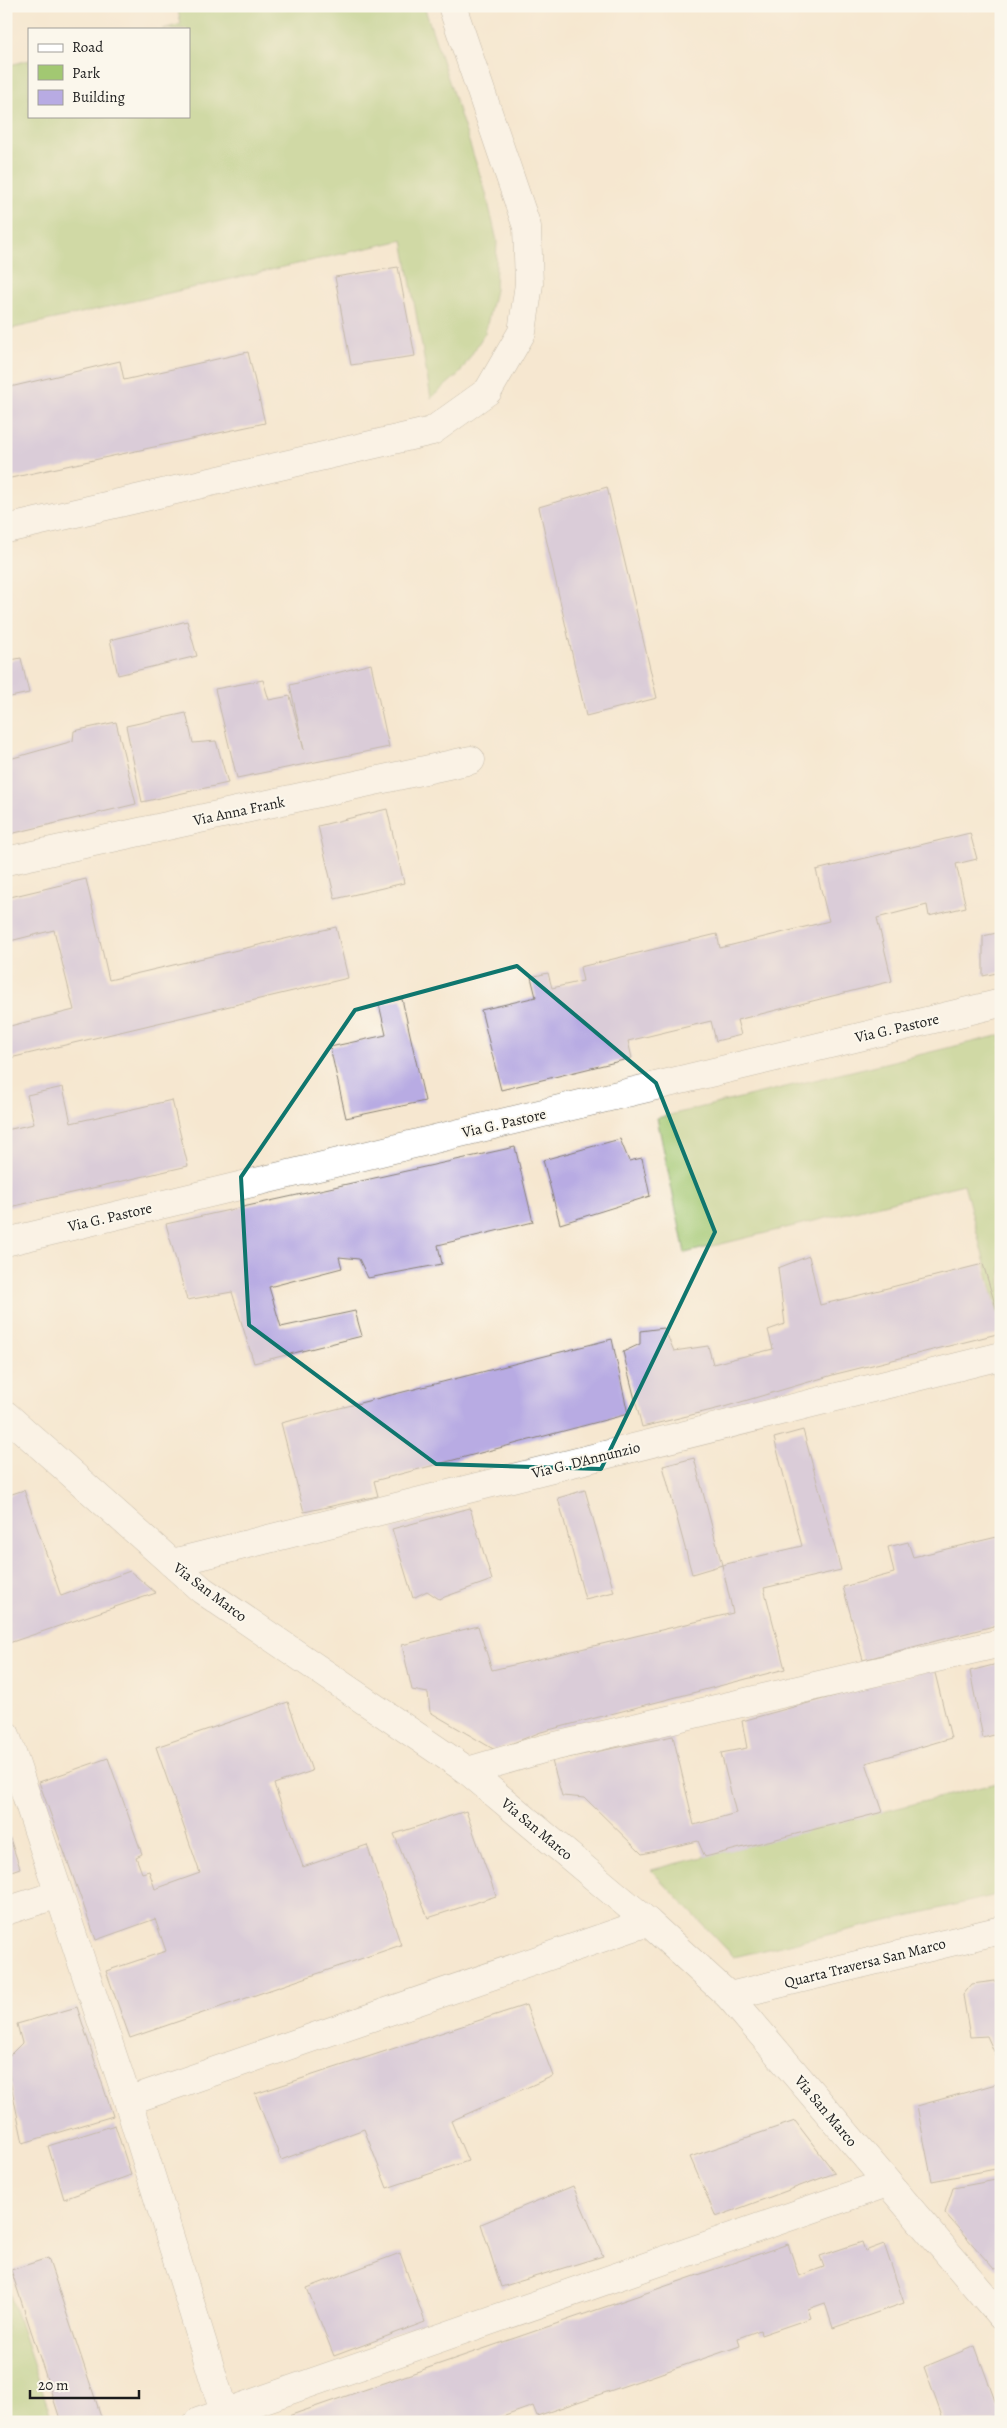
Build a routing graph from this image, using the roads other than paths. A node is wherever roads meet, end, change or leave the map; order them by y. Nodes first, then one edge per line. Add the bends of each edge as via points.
1 (452, 6) edge
2 (6, 529) edge
3 (471, 760) dead end
4 (6, 861) edge
5 (1001, 1003) edge
6 (6, 1242) edge
7 (1001, 1356) edge
8 (6, 1415) edge
9 (172, 1563) junction
10 (1001, 1643) edge
11 (6, 1735) edge
12 (468, 1771) junction
13 (59, 1894) junction
14 (6, 1911) edge
15 (648, 1922) junction
16 (1001, 1930) edge
17 (729, 1996) junction
18 (128, 2101) junction
19 (888, 2182) junction
20 (1001, 2316) edge
21 (226, 2417) edge
22 (198, 2422) edge

1 - 2 street via 527,227 529,284 522,332 488,391 432,430
3 - 4 street, Via Anna Frank
5 - 6 street, Via G. Pastore
7 - 9 street, Via G. D'Annunzio
8 - 9 street, Via San Marco
9 - 12 street, Via San Marco via 202,1590
10 - 12 street via 543,1749
11 - 13 street
12 - 15 street, Via San Marco
13 - 14 street
13 - 18 street
15 - 17 street, Via San Marco
15 - 18 street
16 - 17 street, Quarta Traversa San Marco
17 - 19 street, Via San Marco
18 - 21 street
19 - 20 street, Via San Marco
19 - 21 street
21 - 22 street

